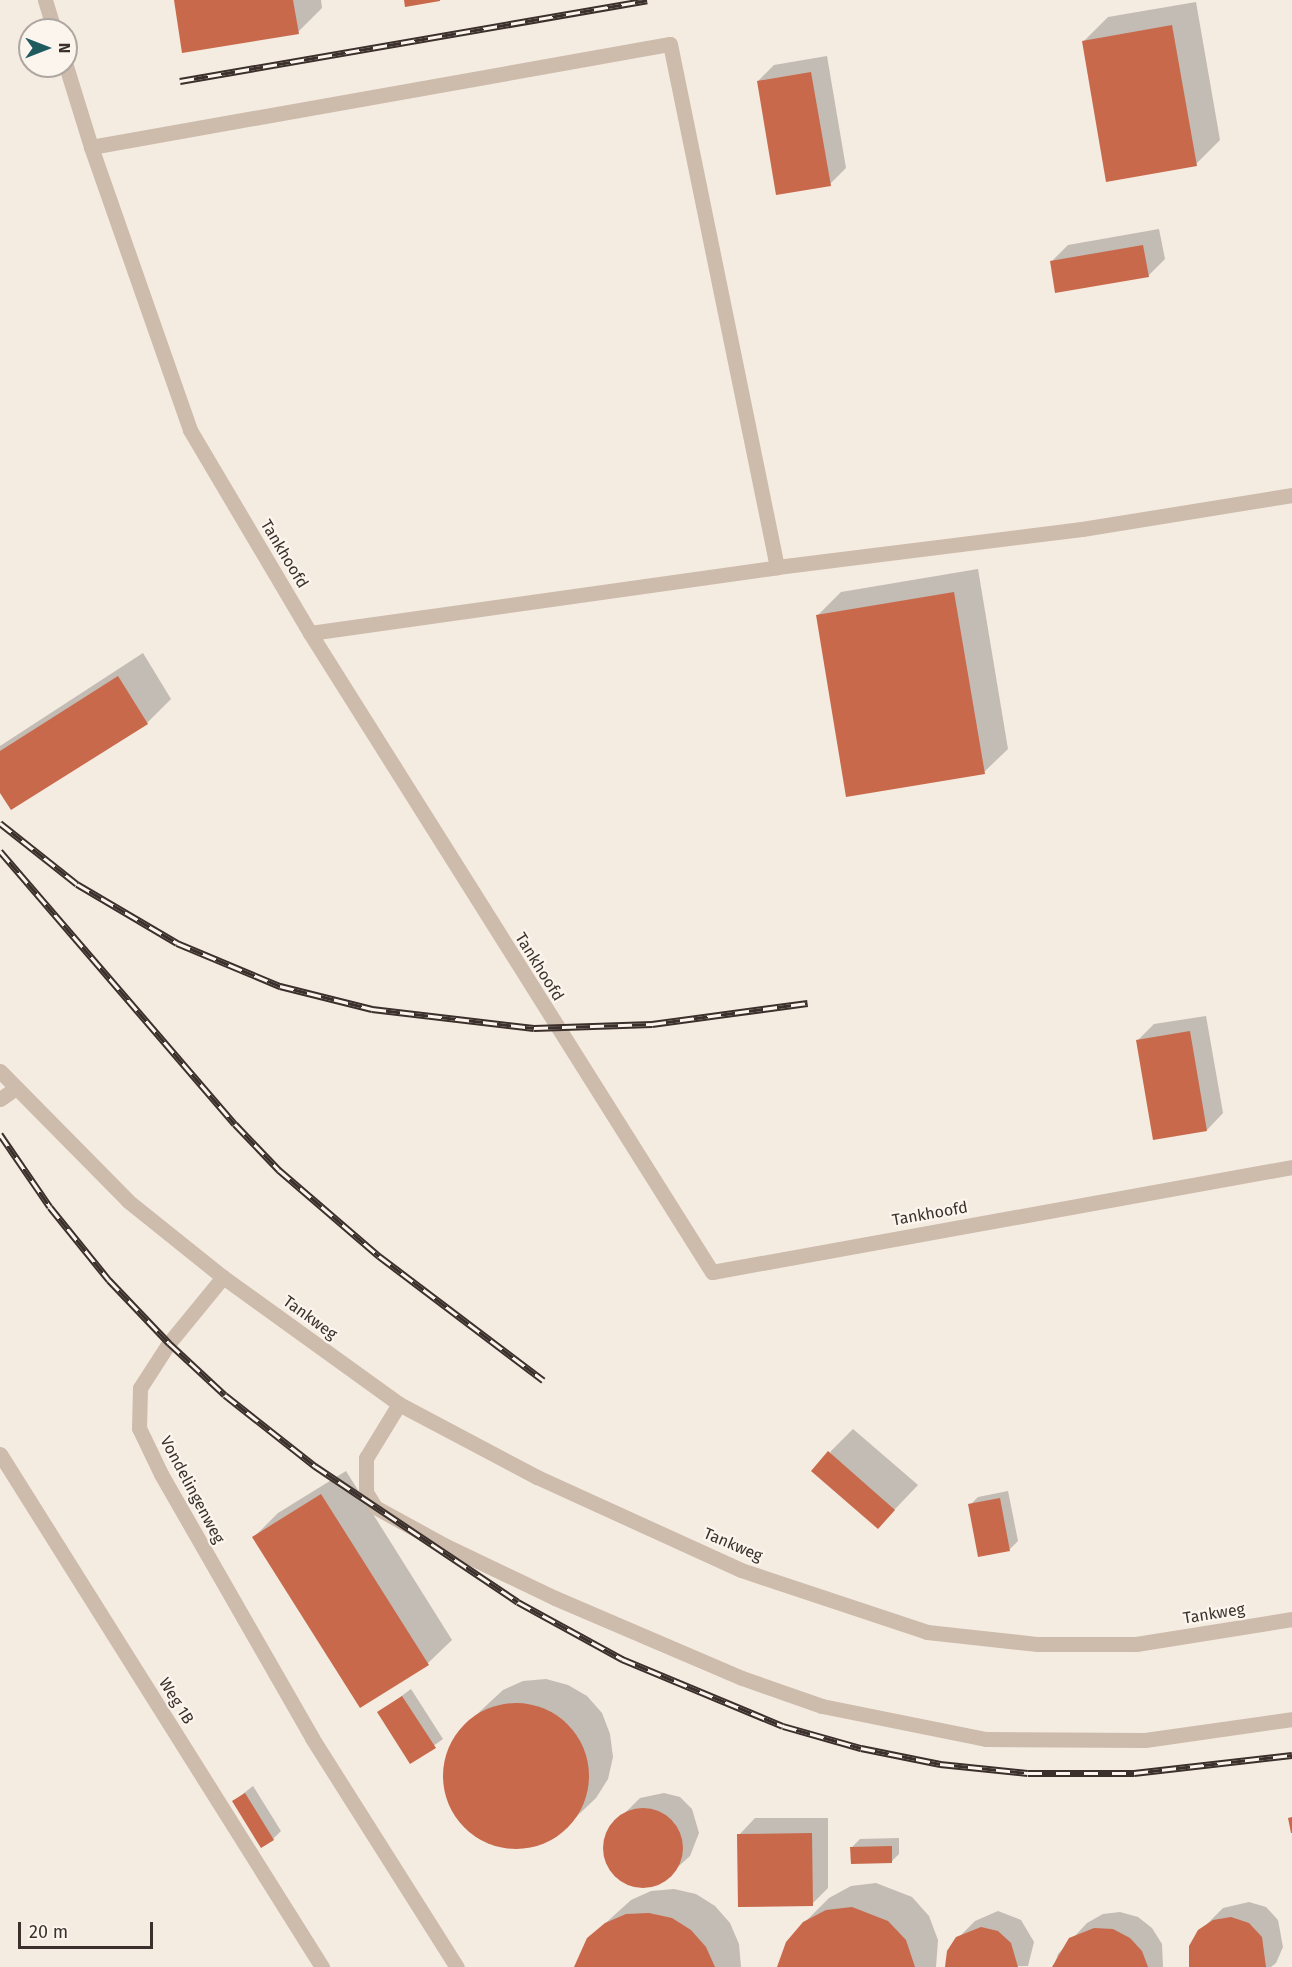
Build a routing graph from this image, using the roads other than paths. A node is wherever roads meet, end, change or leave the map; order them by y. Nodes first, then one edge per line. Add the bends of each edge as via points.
1 (45, 0) edge
2 (50, 18) edge
3 (70, 78) edge
4 (91, 147) junction
5 (1292, 495) edge
6 (777, 567) junction
7 (310, 633) junction
8 (0, 1071) edge
9 (16, 1088) junction
10 (0, 1099) edge
11 (1292, 1167) edge
12 (223, 1277) junction
13 (399, 1404) junction
14 (0, 1454) edge
15 (1292, 1619) edge
16 (1292, 1719) edge
17 (322, 1967) edge
18 (457, 1967) edge

1 - 2 street
3 - 4 street, Tankhoofd
4 - 6 street via 670,44
4 - 7 street, Tankhoofd via 190,430
5 - 6 street via 1082,529
6 - 7 street
7 - 11 street, Tankhoofd via 712,1272
8 - 9 street
9 - 10 street
9 - 12 street via 128,1201
12 - 13 street, Tankweg
12 - 18 street, Vondelingenweg via 168,1343 140,1388 139,1428 161,1474 312,1738
13 - 15 street, Tankweg via 537,1477 741,1570 927,1632 1038,1644 1136,1644
13 - 16 street via 366,1458 366,1492 375,1507 555,1598 742,1678 822,1706 986,1739 1145,1740
14 - 17 street, Weg 1B

